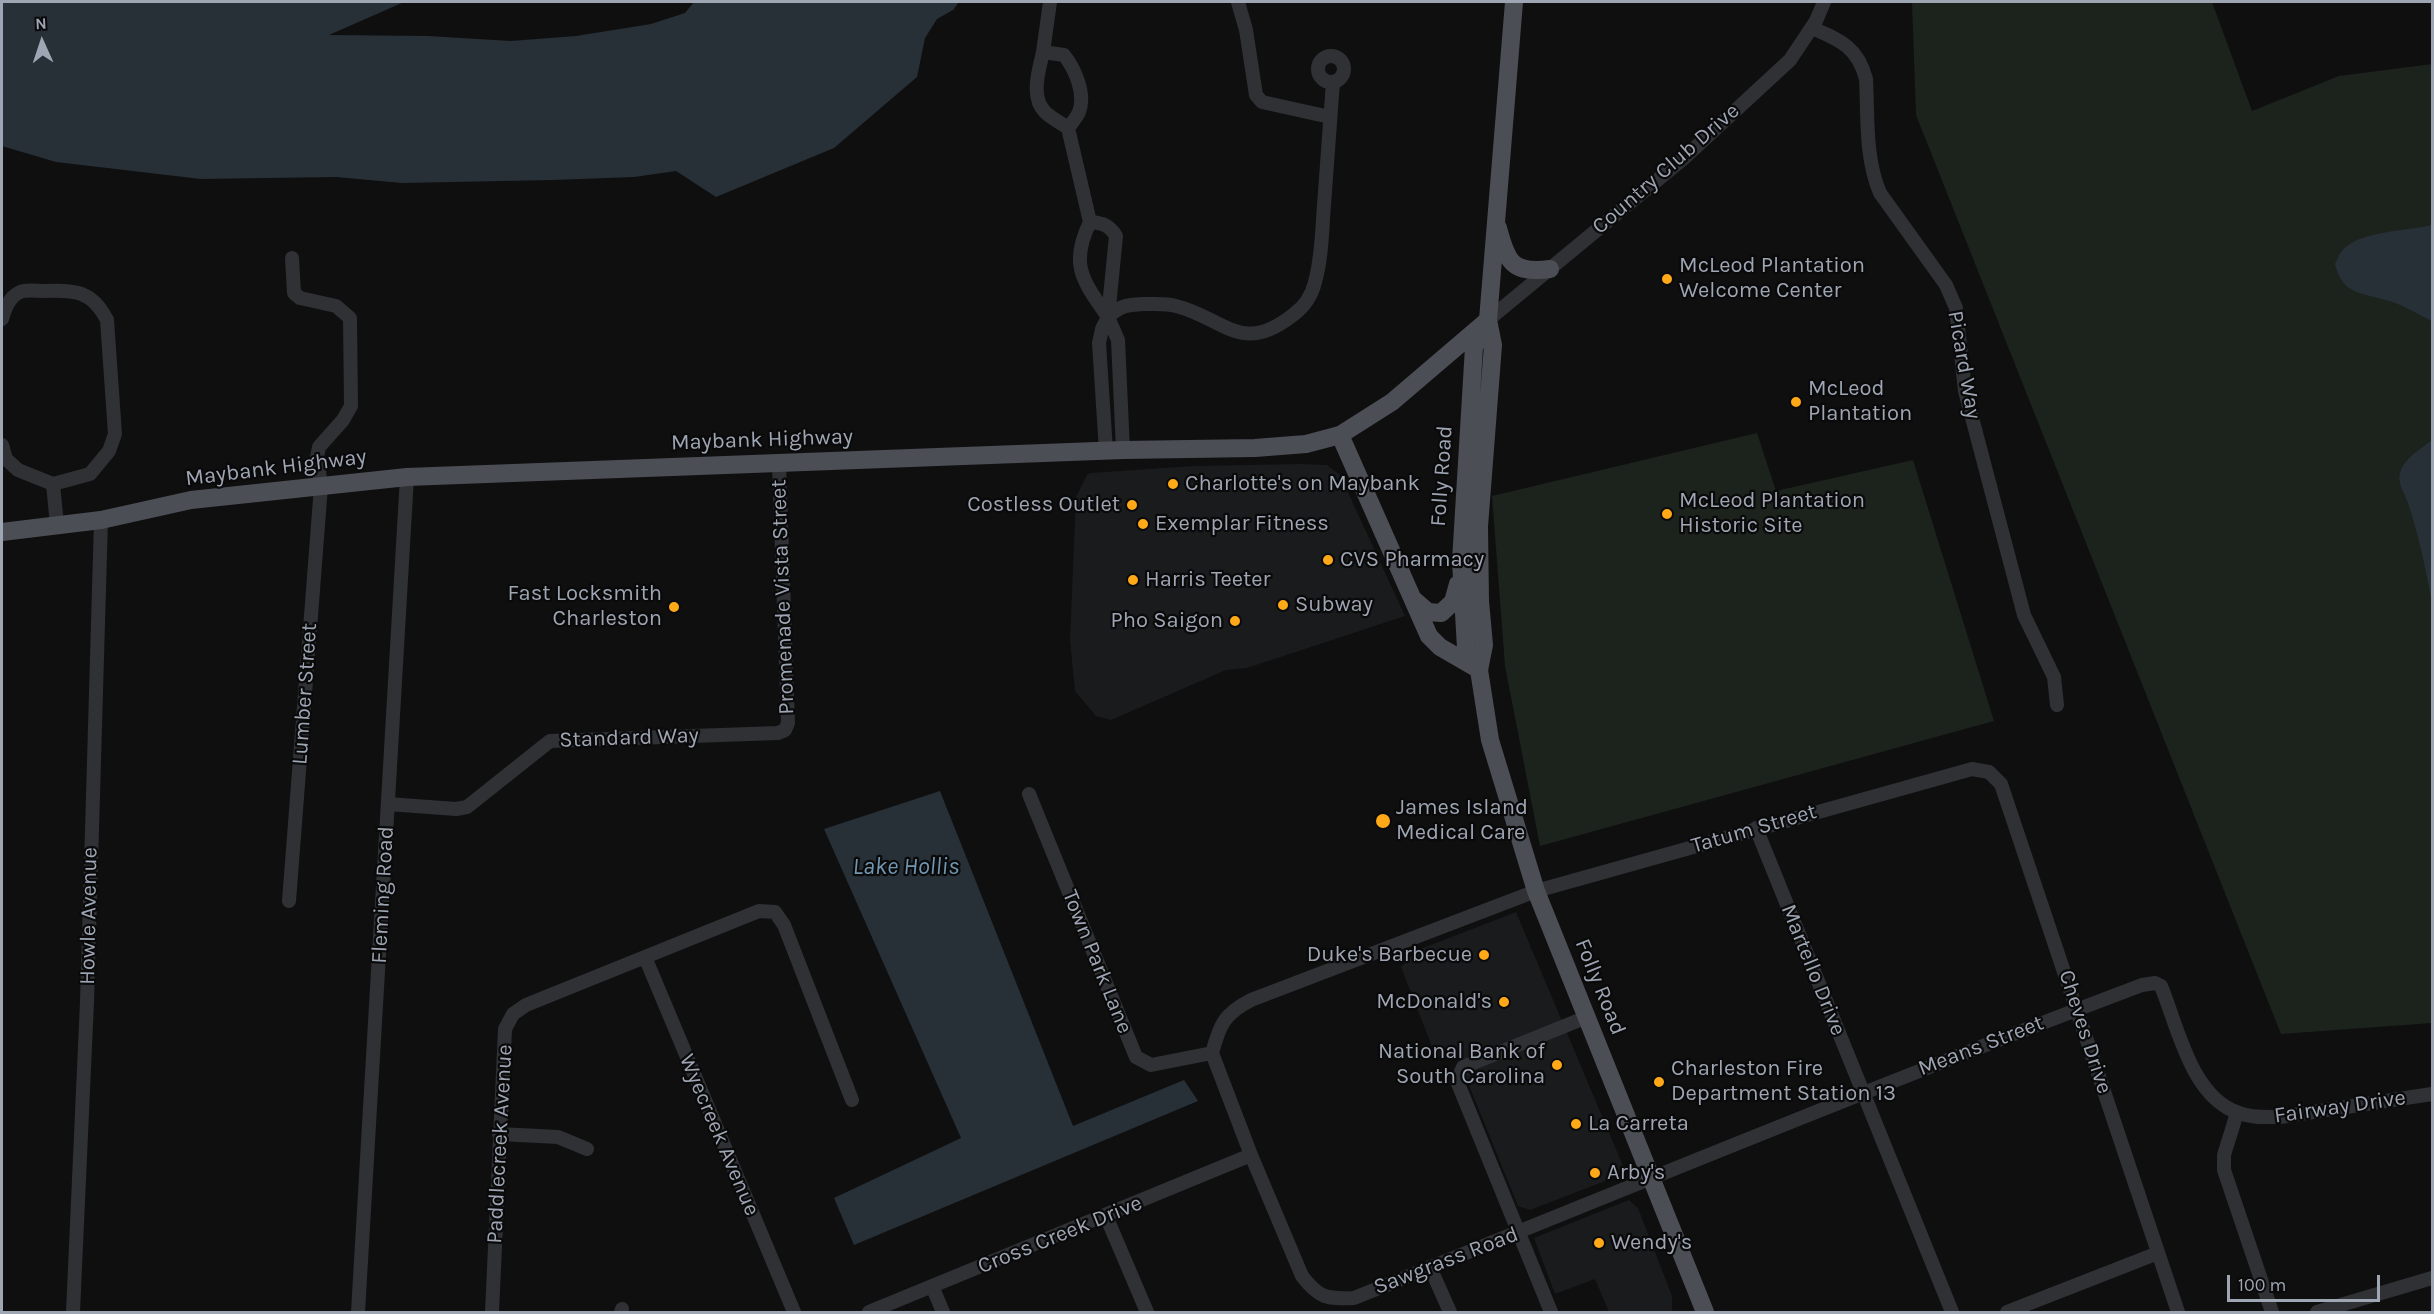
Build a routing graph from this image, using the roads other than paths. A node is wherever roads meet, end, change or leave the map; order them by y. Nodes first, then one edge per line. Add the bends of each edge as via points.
1 (1050, 2) edge
2 (1234, 2) edge
3 (1514, 2) edge
4 (1824, 2) edge
5 (1812, 28) junction
6 (1043, 52) junction
7 (1333, 82) dead end
8 (1330, 117) junction
9 (1068, 128) junction
10 (1495, 217) junction
11 (1090, 222) junction
12 (292, 258) dead end
13 (1550, 268) junction
14 (1108, 317) junction
15 (2, 319) edge
16 (1488, 320) junction
17 (1340, 435) junction
18 (2, 445) edge
19 (1114, 450) junction
20 (779, 464) junction
21 (407, 477) junction
22 (53, 484) junction
23 (321, 486) junction
24 (101, 520) junction
25 (57, 525) junction
26 (2, 532) edge
27 (1461, 561) junction
28 (1411, 598) junction
29 (1479, 670) junction
30 (2057, 705) dead end
31 (785, 730) joint
32 (1972, 769) joint
33 (1029, 794) dead end
34 (388, 804) junction
35 (1756, 828) junction
36 (1536, 891) junction
37 (289, 901) dead end
38 (645, 957) junction
39 (2078, 1009) junction
40 (1587, 1017) junction
41 (1212, 1053) junction
42 (1863, 1092) junction
43 (2433, 1094) edge
44 (852, 1100) dead end
45 (2237, 1113) junction
46 (499, 1134) junction
47 (587, 1149) dead end
48 (1251, 1155) junction
49 (1651, 1180) junction
50 (1106, 1216) junction
51 (1519, 1233) junction
52 (2158, 1253) junction
53 (1430, 1267) junction
54 (2433, 1278) edge
55 (932, 1287) junction
56 (73, 1312) edge
57 (358, 1312) edge
58 (492, 1312) edge
59 (794, 1312) edge
60 (869, 1312) edge
61 (943, 1312) edge
62 (1147, 1312) edge
63 (1450, 1312) edge
64 (1551, 1312) edge
65 (1705, 1312) edge
66 (1952, 1312) edge
67 (2007, 1312) edge
68 (2178, 1312) edge
69 (2272, 1312) edge
70 (2317, 1312) edge

1 - 6 street
2 - 8 street via 1246,30 1259,100
3 - 10 main road, Folly Road
4 - 5 street, Country Club Drive
5 - 13 street, Country Club Drive via 1790,60 1692,150
5 - 30 street, Picard Way via 1844,42 1863,67 1874,180 1946,285 1956,308 1965,391 2024,615 2054,677
6 - 9 street via 1036,84 1039,103 1044,112
6 - 9 street via 1064,56 1079,84 1080,111
7 - 8 street
8 - 14 street via 1316,281 1300,310 1263,332 1246,333 1230,331 1174,305 1119,307
9 - 11 street
10 - 13 main road via 1503,246 1519,268
10 - 16 main road, Folly Road
11 - 14 street via 1080,247 1079,263 1086,285
11 - 14 street via 1104,224 1116,236
12 - 23 street, Lumber Street via 294,293 300,298 336,306 350,318 351,406 319,447
13 - 16 street, Country Club Drive
14 - 19 street via 1118,340
15 - 22 street via 9,301 20,291 69,290 83,293 101,308 107,320 115,434 109,451 90,474
16 - 17 main road, Maybank Highway via 1392,402
16 - 27 main road, Folly Road via 1474,347
16 - 29 main road, Folly Road via 1493,345 1479,526 1484,645
17 - 19 main road, Maybank Highway via 1306,444 1255,448
17 - 28 main road
18 - 22 street via 6,459 18,470
19 - 20 main road, Maybank Highway
20 - 21 main road, Maybank Highway
20 - 31 street, Promenade Vista Street via 788,723
21 - 23 main road, Maybank Highway
21 - 34 street, Fleming Road
22 - 25 street
23 - 24 main road, Maybank Highway via 190,500
23 - 37 street, Lumber Street
24 - 25 main road, Maybank Highway
24 - 56 street, Howle Avenue via 87,1002
25 - 26 main road, Maybank Highway
27 - 28 main road via 1457,592 1448,609 1442,613 1428,612
27 - 29 main road, Folly Road via 1466,648
28 - 29 main road via 1429,636
29 - 36 main road, Folly Road via 1490,740
31 - 34 street, Standard Way via 550,741 467,807
32 - 35 street, Tatum Street
32 - 39 street, Cheves Drive via 1989,772 2001,784
33 - 41 street, Town Park Lane via 1136,1057 1151,1065
34 - 57 street, Fleming Road
35 - 36 street, Tatum Street
35 - 42 street, Martello Drive
36 - 40 main road, Folly Road
36 - 41 street via 1251,1000 1226,1017
38 - 44 street, Paddlecreek Avenue via 759,911 775,912 784,925
38 - 46 street, Paddlecreek Avenue via 526,1005 513,1014 505,1029
38 - 59 street, Wyecreek Avenue
39 - 42 street, Means Street
39 - 45 street, Fairway Drive via 2142,985 2161,986 2194,1072 2208,1092
39 - 52 street, Cheves Drive
40 - 49 main road, Folly Road
40 - 51 street via 1463,1067 1458,1074 1457,1080
41 - 48 street, Sawgrass Road
42 - 49 street, Means Street
42 - 66 street, Martello Drive
43 - 45 street, Fairway Drive via 2280,1117 2258,1118
45 - 69 street via 2224,1155 2224,1170
46 - 47 street via 558,1137
46 - 58 street, Paddlecreek Avenue
48 - 50 street, Cross Creek Drive
48 - 53 street, Sawgrass Road via 1302,1276 1314,1291 1326,1298 1354,1298
49 - 51 street, Sawgrass Road
49 - 65 main road, Folly Road
50 - 55 street, Cross Creek Drive
50 - 62 street
51 - 53 street, Sawgrass Road
51 - 64 street
52 - 67 street
52 - 68 street, Cheves Drive
53 - 63 street
54 - 70 street
55 - 60 street, Cross Creek Drive
55 - 61 street

